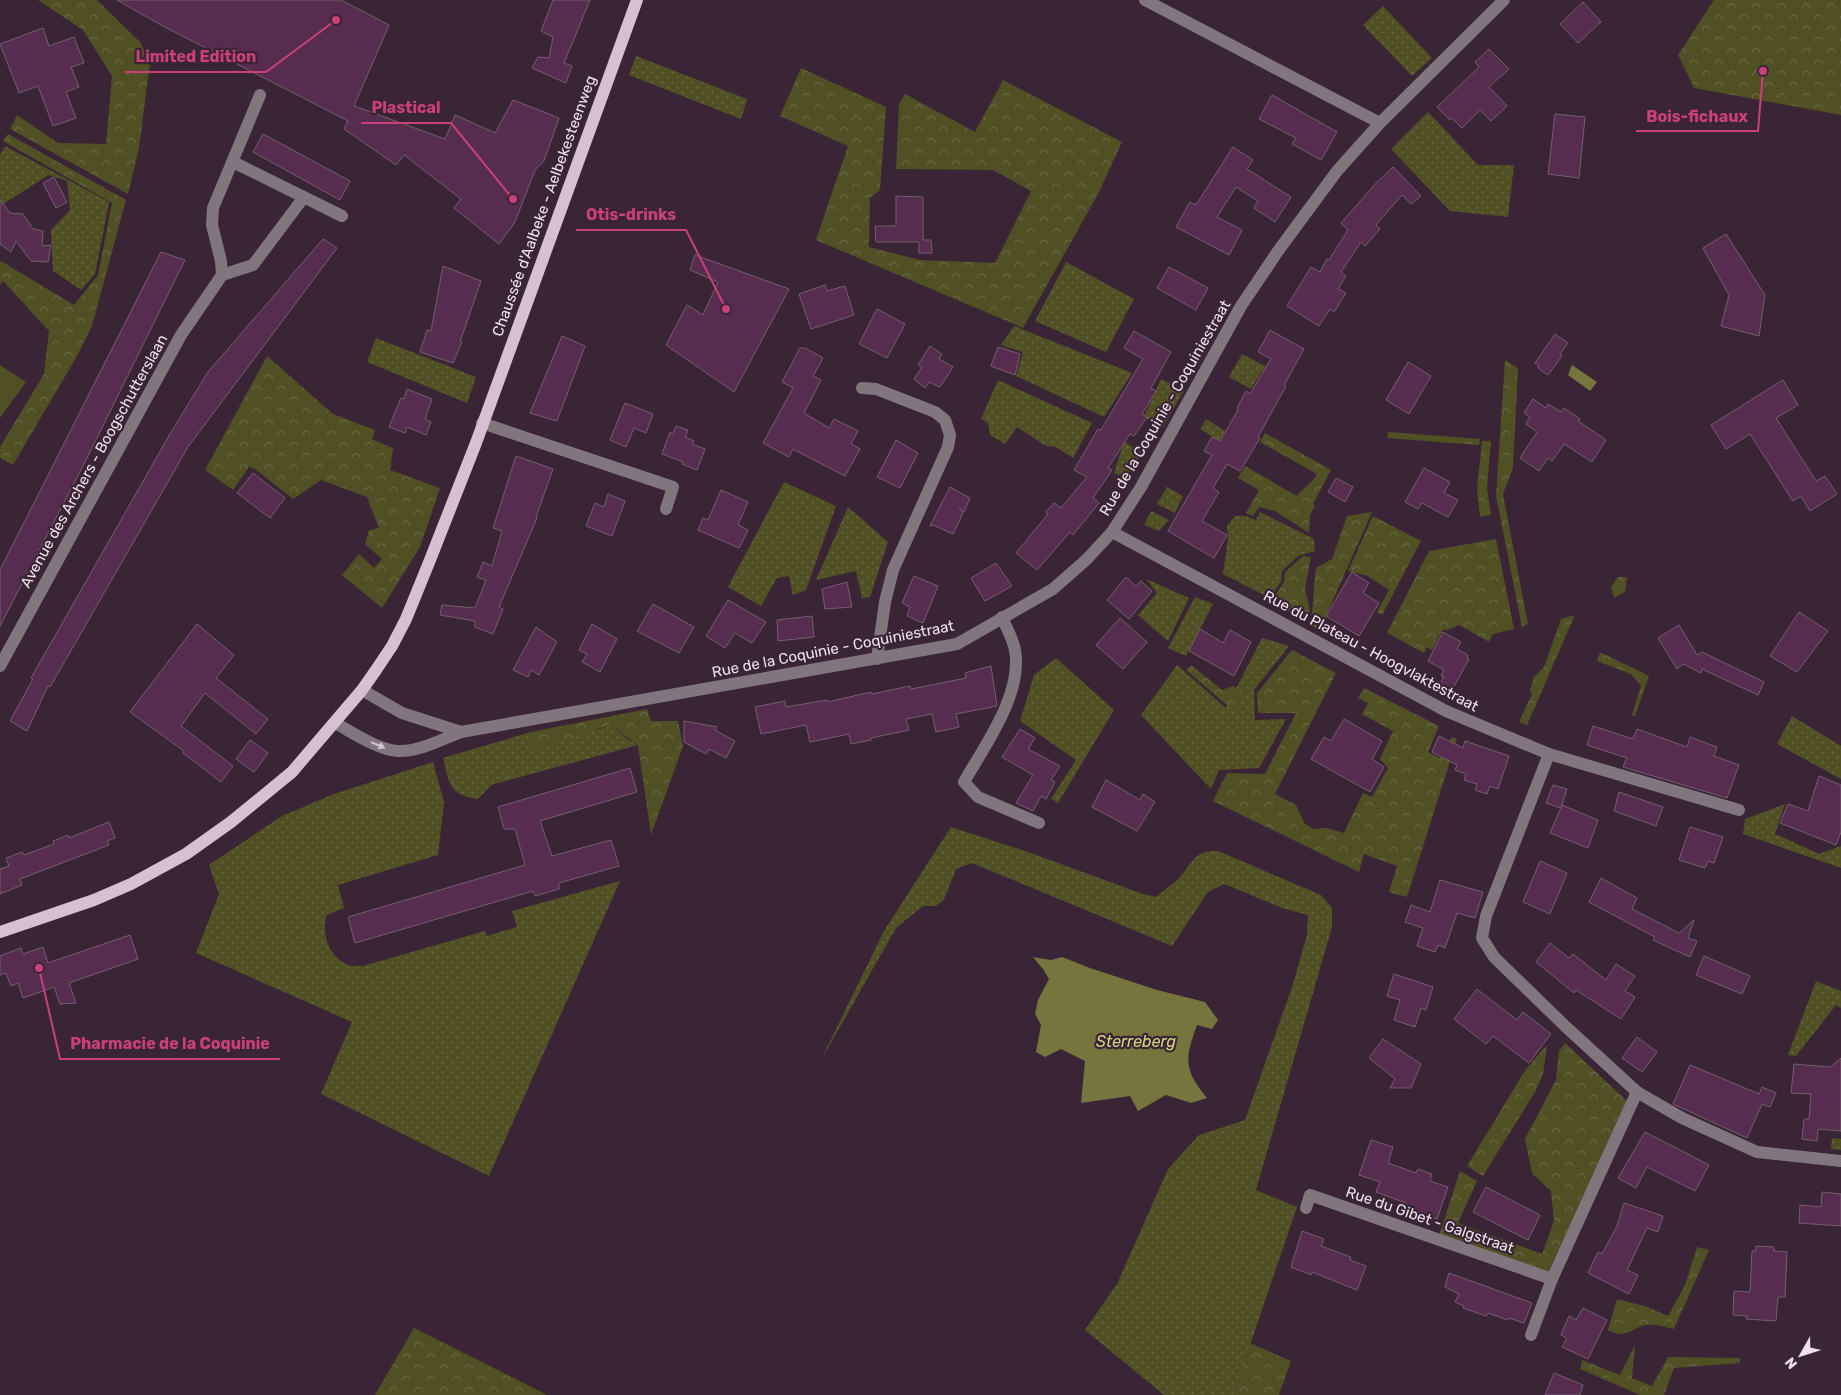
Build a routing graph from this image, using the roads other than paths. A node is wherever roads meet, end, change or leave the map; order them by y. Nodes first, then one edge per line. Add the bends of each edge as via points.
1 (637, 0) edge
2 (1146, 0) edge
3 (1504, 0) edge
4 (260, 96) dead end
5 (1380, 123) junction
6 (233, 162) junction
7 (304, 197) junction
8 (342, 216) dead end
9 (222, 275) junction
10 (862, 388) dead end
11 (482, 423) junction
12 (666, 509) dead end
13 (1112, 532) junction
14 (1002, 617) junction
15 (877, 659) junction
16 (0, 666) edge
17 (362, 690) junction
18 (335, 723) junction
19 (461, 732) junction
20 (1549, 754) junction
21 (1739, 810) dead end
22 (1039, 823) dead end
23 (0, 932) edge
24 (1637, 1092) junction
25 (1841, 1161) edge
26 (1306, 1208) dead end
27 (1552, 1280) junction
28 (1531, 1334) dead end

1 - 11 main road, Chaussée d'Aalbeke - Aelbekesteenweg
2 - 5 street
3 - 5 street, Rue de la Coquinie - Coquiniestraat
4 - 6 street
5 - 13 street, Rue de la Coquinie - Coquiniestraat via 1337,171 1241,306 1141,487
6 - 7 street
6 - 9 street via 213,208 212,225
7 - 8 street
7 - 9 street via 253,265
9 - 16 street, Avenue des Archers - Boogschutterslaan via 170,355
10 - 15 street via 876,389 935,412 945,420 950,436 893,570 882,615
11 - 12 street via 673,487
11 - 17 main road, Chaussée d'Aalbeke - Aelbekesteenweg via 406,619
13 - 14 street, Rue de la Coquinie - Coquiniestraat via 1052,589
13 - 20 street, Rue du Plateau - Hoogvlaktestraat via 1446,711
14 - 15 street, Rue de la Coquinie - Coquiniestraat via 957,644
14 - 22 street via 1015,650 1015,678 1004,711 964,782 978,797
15 - 19 street, Rue de la Coquinie - Coquiniestraat
17 - 18 main road, Chaussée d'Aalbeke - Aelbekesteenweg
17 - 19 street, Rue de la Coquinie - Coquiniestraat via 402,713
18 -> 19 street, Rue de la Coquinie - Coquiniestraat via 381,747 397,751 410,750
18 - 23 main road, Chaussée d'Aalbeke - Aelbekesteenweg via 292,772 186,854 94,900
20 - 21 street, Rue du Plateau - Hoogvlaktestraat
20 - 24 street via 1486,916 1482,938 1494,957
24 - 25 street via 1682,1118 1757,1152
24 - 27 street
26 - 27 street, Rue du Gibet - Galgstraat via 1310,1195
27 - 28 street

